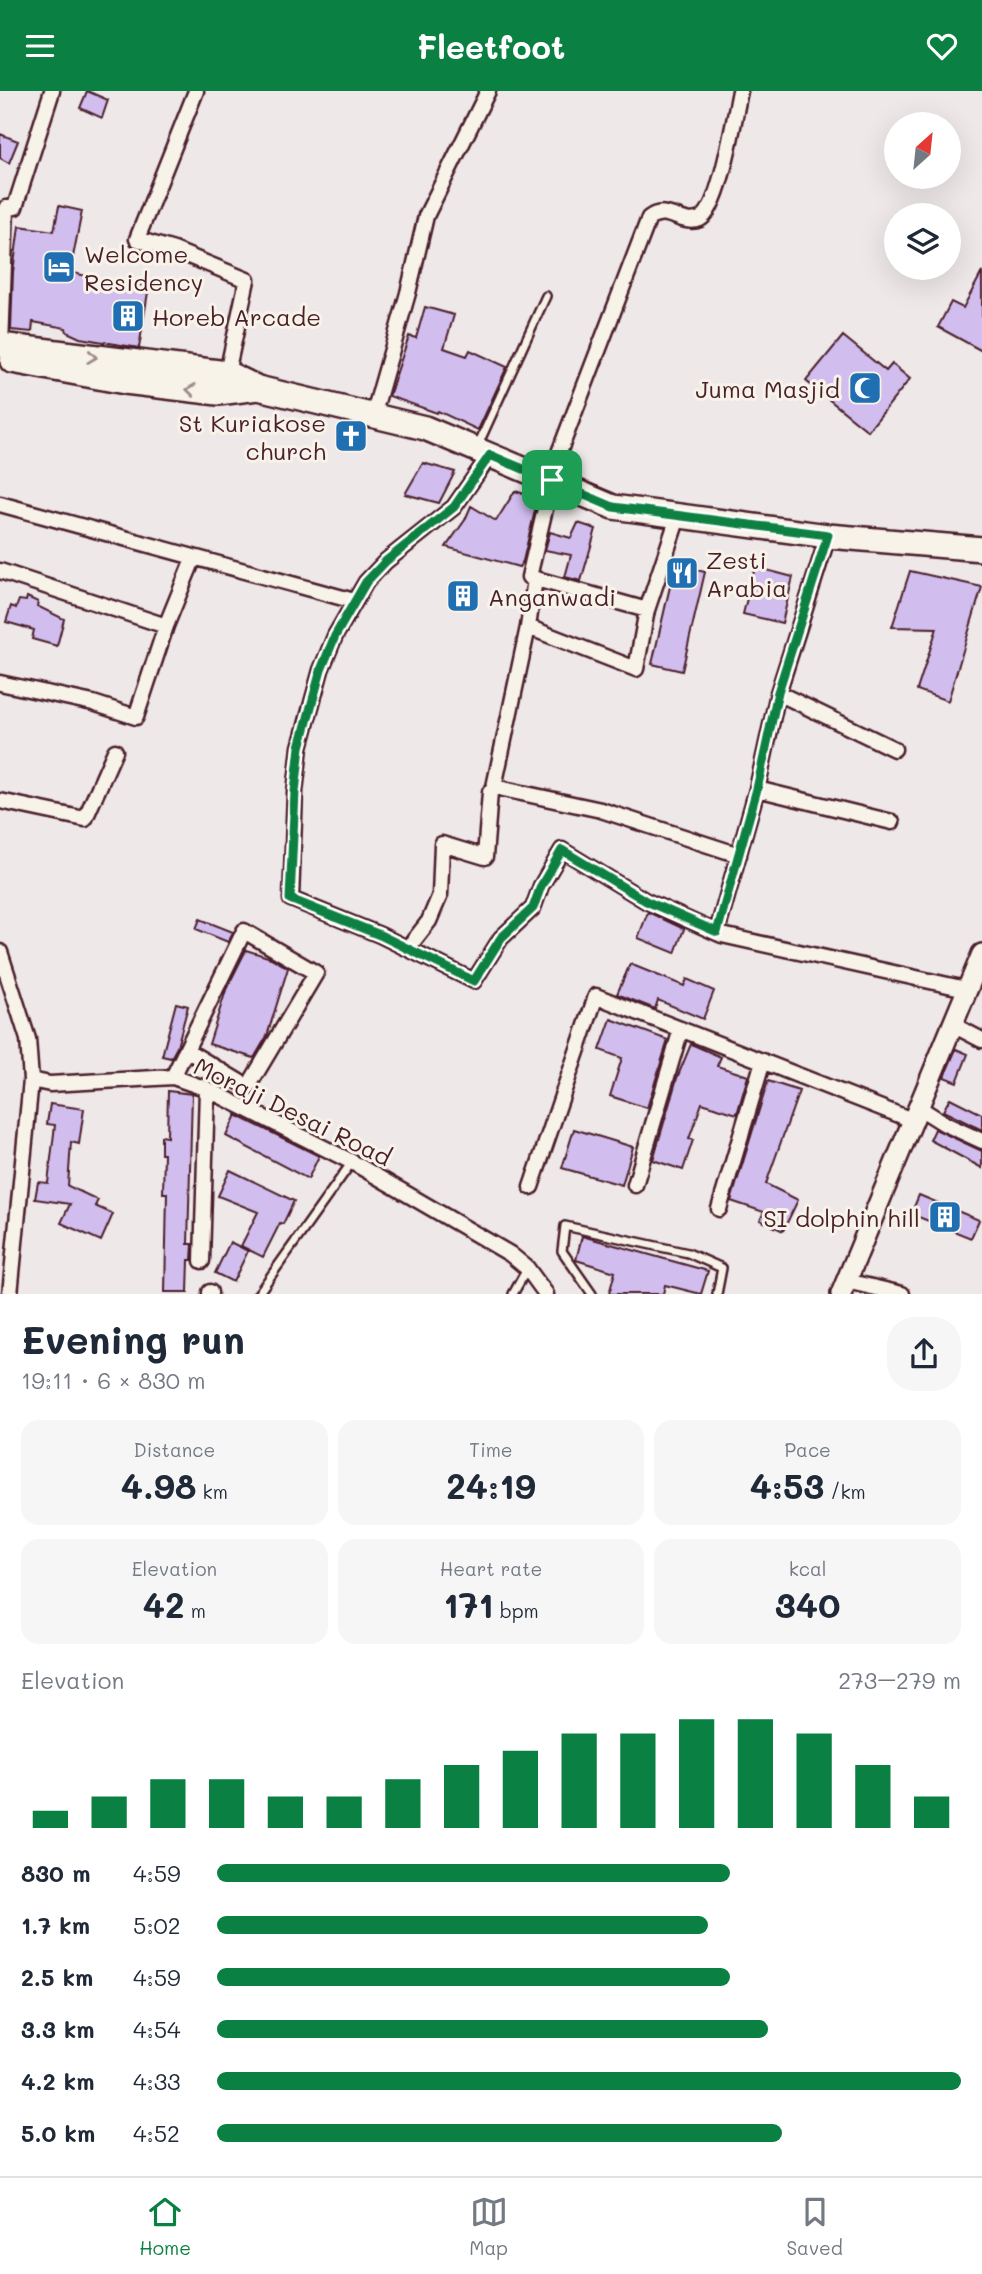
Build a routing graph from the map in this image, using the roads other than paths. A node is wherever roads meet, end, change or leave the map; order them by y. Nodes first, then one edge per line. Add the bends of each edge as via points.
1 (52, 91) edge
2 (196, 91) edge
3 (488, 91) edge
4 (740, 91) edge
5 (3, 209) edge
6 (546, 296) dead end
7 (0, 350) edge
8 (134, 372) junction
9 (227, 373) junction
10 (258, 388) junction
11 (373, 416) junction
12 (483, 452) junction
13 (552, 480) junction
14 (0, 504) edge
15 (678, 517) junction
16 (828, 535) junction
17 (982, 549) edge
18 (194, 557) junction
19 (0, 571) edge
20 (535, 579) junction
21 (354, 601) junction
22 (647, 610) junction
23 (166, 625) junction
24 (528, 627) junction
25 (0, 683) edge
26 (778, 692) junction
27 (894, 749) dead end
28 (115, 751) dead end
29 (757, 789) junction
30 (490, 792) dead end
31 (0, 801) edge
32 (892, 822) dead end
33 (739, 855) junction
34 (717, 932) junction
35 (408, 948) junction
36 (0, 952) edge
37 (982, 954) edge
38 (972, 986) edge
39 (951, 1024) junction
40 (681, 1029) junction
41 (982, 1040) edge
42 (186, 1050) junction
43 (763, 1061) junction
44 (173, 1077) junction
45 (31, 1080) junction
46 (207, 1089) junction
47 (915, 1113) junction
48 (982, 1141) edge
49 (352, 1162) junction
50 (635, 1185) dead end
51 (531, 1187) dead end
52 (719, 1209) dead end
53 (202, 1261) dead end
54 (527, 1268) junction
55 (843, 1287) edge
56 (10, 1294) edge
57 (258, 1294) edge
58 (513, 1294) edge
59 (546, 1294) edge
60 (593, 1294) edge
61 (718, 1294) edge
62 (902, 1294) edge

1 - 5 street via 15,207
2 - 9 street via 137,239 247,280
3 - 11 street via 426,216
4 - 13 street via 723,173 710,208 702,218 690,221 665,212 649,218
5 - 7 street
6 - 12 lane
7 - 8 main road
8 - 9 main road
10 -> 8 main road via 218,393
9 - 10 main road
10 - 11 main road
11 - 12 main road via 425,428
12 - 13 main road
12 - 21 street via 454,507 386,561
13 - 15 main road via 613,507
13 - 20 street via 529,577
14 - 18 street
15 - 16 main road
15 - 22 street
16 - 17 main road
16 - 26 street
18 - 21 street
18 - 23 street
19 - 23 street
20 - 22 street
20 - 24 street
21 - 35 street via 321,670 300,747 290,899
22 - 24 street via 636,669
23 - 25 street via 136,717
24 - 33 street via 494,787 601,810
26 - 27 street
26 - 29 street
28 - 31 street via 85,819
29 - 32 street
29 - 33 street
30 - 35 street via 485,857 442,844 440,895 429,921
33 - 34 street
34 - 35 street via 646,901 562,850 533,908 501,938 474,981
34 - 38 street
36 - 45 street via 28,1039
37 - 38 main road
38 - 39 main road
39 - 41 street
39 - 47 main road
40 - 43 street
40 - 50 street
40 - 51 street via 596,996
42 - 42 street via 244,932 316,973 248,1087
42 - 44 street
43 - 47 street
43 - 52 street
44 - 45 street, Moraji Desai Road via 50,1084
44 - 46 street, Moraji Desai Road
45 - 56 street
46 - 49 street, Moraji Desai Road
46 - 53 street
47 - 48 street
47 - 55 main road
49 - 54 street, Moraji Desai Road
49 - 57 lane
54 - 58 lane
54 - 59 street, Moraji Desai Road
55 - 62 street
60 - 61 lane via 562,1251 565,1226 688,1253 722,1268

